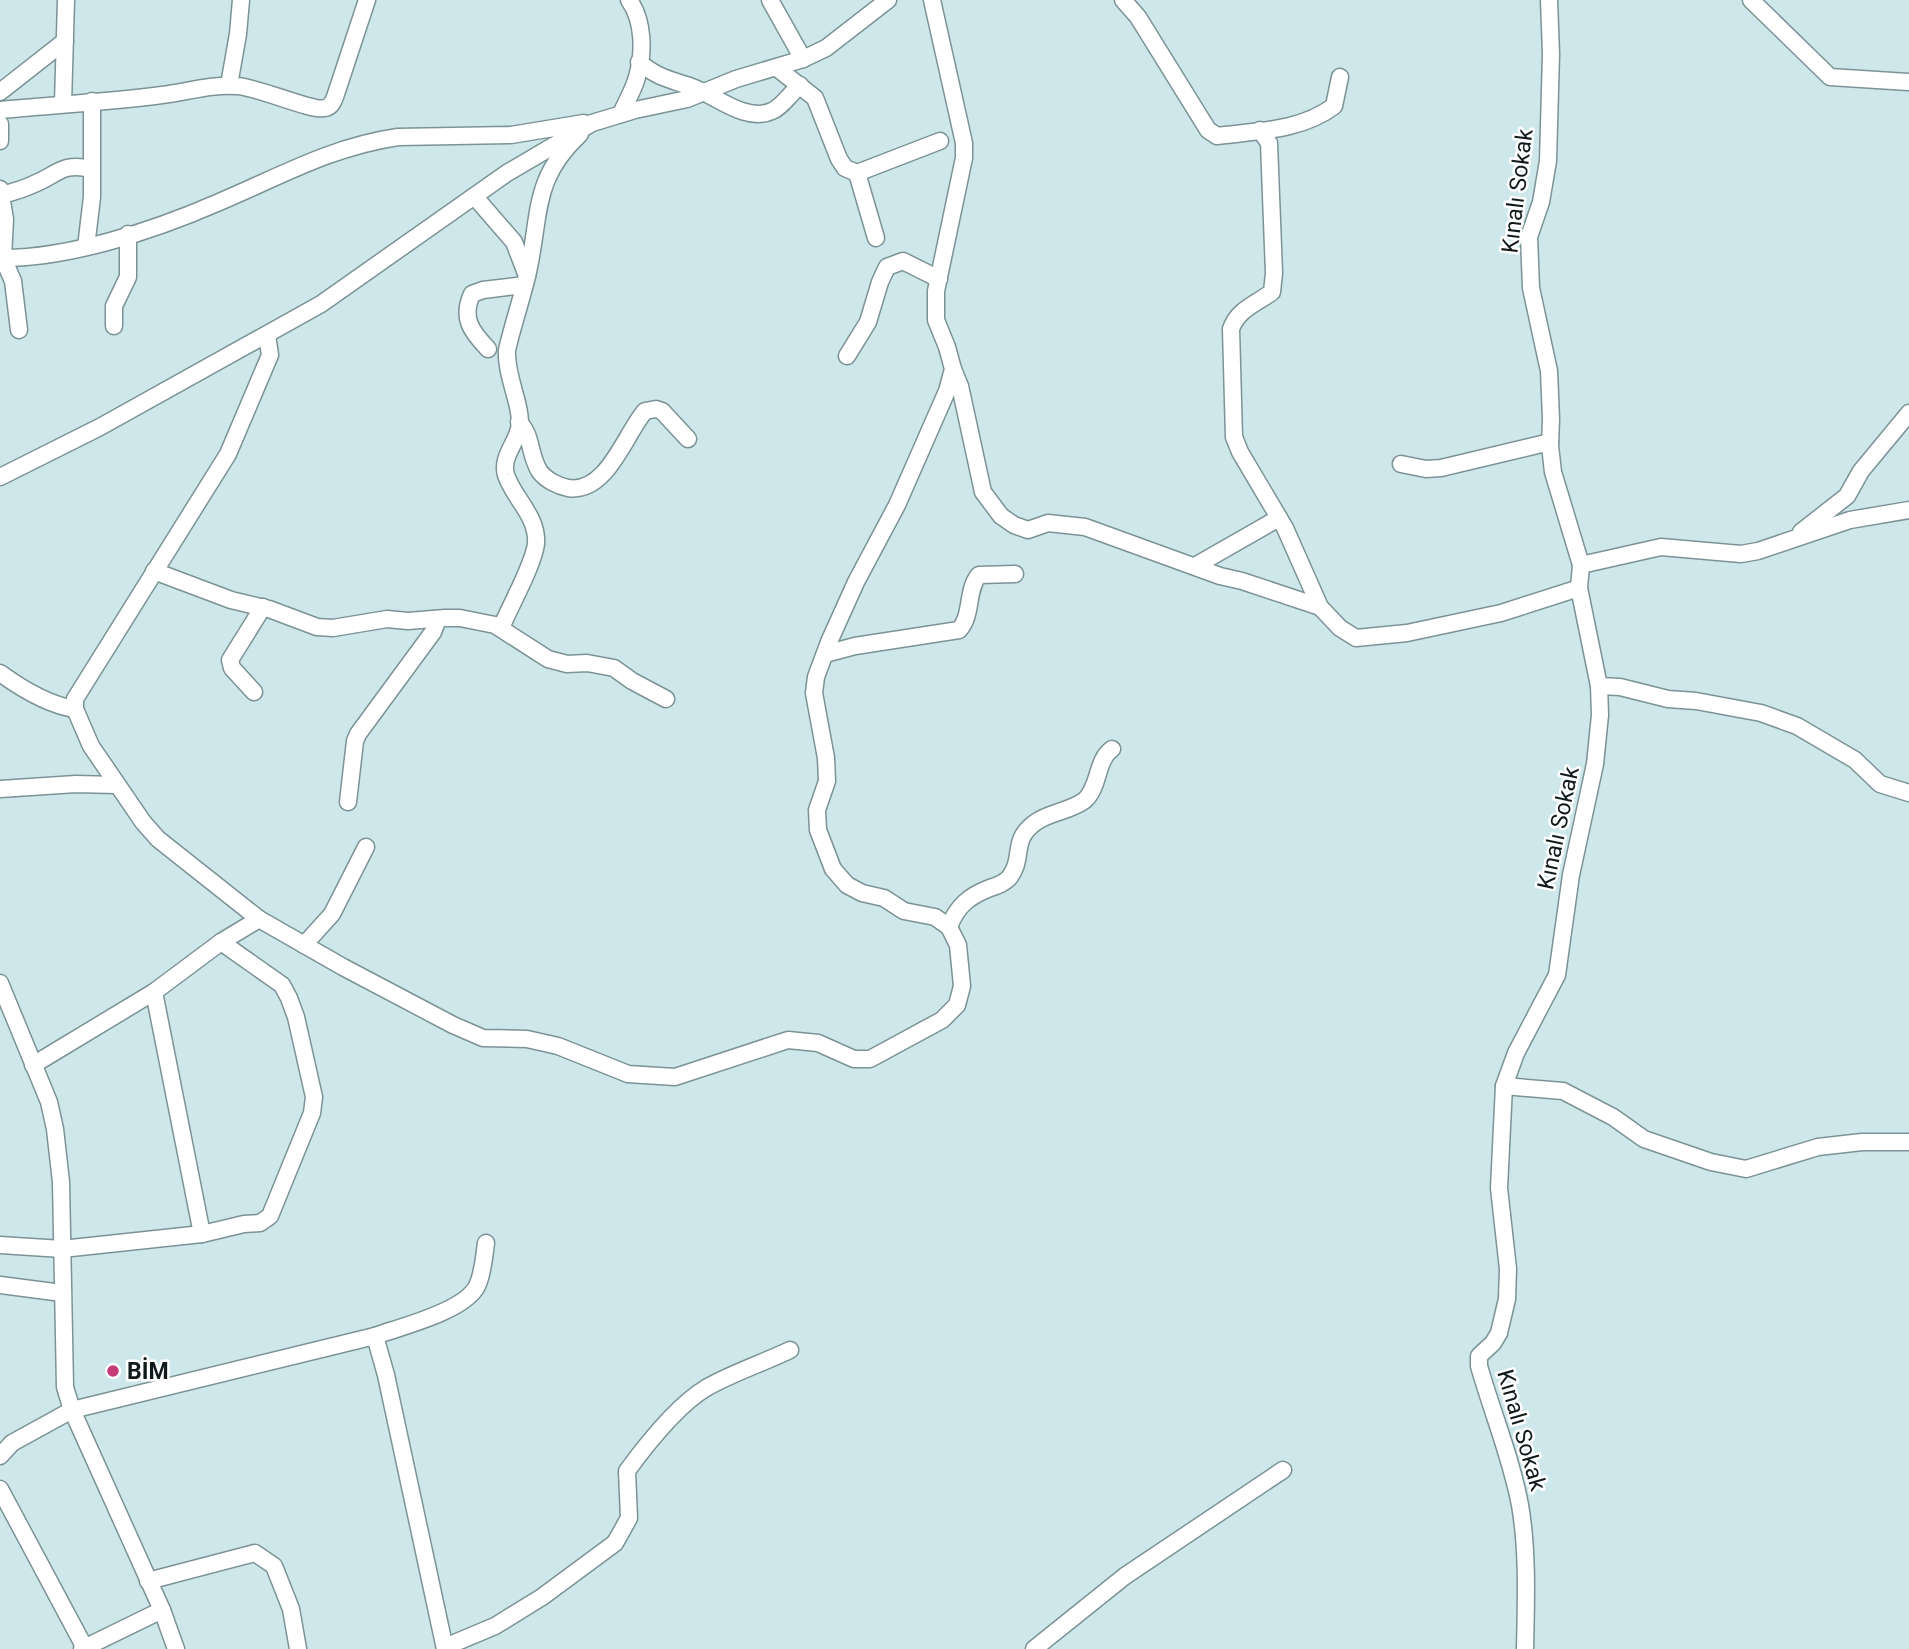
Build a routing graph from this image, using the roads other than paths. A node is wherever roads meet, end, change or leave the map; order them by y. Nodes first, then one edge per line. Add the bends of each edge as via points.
1 (66, 0) edge
2 (241, 0) edge
3 (367, 0) edge
4 (629, 0) edge
5 (770, 0) edge
6 (888, 0) edge
7 (932, 0) edge
8 (1123, 0) edge
9 (1549, 0) edge
10 (1751, 0) edge
11 (65, 41) junction
12 (803, 59) junction
13 (639, 62) junction
14 (776, 68) junction
15 (1340, 77) dead end
16 (1908, 82) edge
17 (229, 85) junction
18 (800, 85) junction
19 (0, 92) edge
20 (703, 92) junction
21 (92, 102) junction
22 (63, 104) junction
23 (0, 110) edge
24 (621, 114) junction
25 (593, 123) junction
26 (0, 124) edge
27 (1260, 130) junction
28 (0, 141) edge
29 (940, 141) dead end
30 (91, 169) junction
31 (857, 173) junction
32 (1, 192) edge
33 (475, 198) junction
34 (128, 234) junction
35 (876, 238) dead end
36 (86, 247) junction
37 (1, 258) edge
38 (939, 279) junction
39 (525, 281) junction
40 (114, 326) dead end
41 (19, 330) dead end
42 (267, 335) junction
43 (488, 349) dead end
44 (848, 356) dead end
45 (953, 369) junction
46 (1909, 414) edge
47 (519, 422) junction
48 (688, 439) dead end
49 (1550, 442) junction
50 (1401, 464) dead end
51 (0, 477) edge
52 (1909, 510) edge
53 (1279, 518) junction
54 (1797, 537) junction
55 (1581, 565) junction
56 (1195, 566) junction
57 (154, 571) junction
58 (1015, 574) dead end
59 (1579, 588) junction
60 (263, 607) junction
61 (1320, 607) junction
62 (438, 619) junction
63 (501, 628) junction
64 (825, 654) junction
65 (0, 673) edge
66 (1599, 686) junction
67 (254, 692) dead end
68 (666, 699) dead end
69 (75, 709) junction
70 (1112, 749) dead end
71 (116, 785) junction
72 (0, 789) edge
73 (1909, 793) edge
74 (348, 802) dead end
75 (366, 847) dead end
76 (259, 919) junction
77 (949, 927) junction
78 (221, 942) junction
79 (304, 945) junction
80 (0, 983) edge
81 (154, 992) junction
82 (4, 1007) edge
83 (33, 1065) junction
84 (1504, 1086) junction
85 (1909, 1142) edge
86 (202, 1234) junction
87 (486, 1243) dead end
88 (0, 1245) edge
89 (62, 1249) junction
90 (0, 1285) edge
91 (62, 1293) junction
92 (375, 1336) junction
93 (790, 1350) dead end
94 (72, 1410) junction
95 (0, 1455) edge
96 (1283, 1470) dead end
97 (0, 1489) edge
98 (148, 1581) junction
99 (162, 1610) junction
100 (84, 1648) edge
101 (445, 1648) edge
102 (176, 1649) edge
103 (298, 1649) edge
104 (1034, 1649) edge
105 (1525, 1649) edge

1 - 11 street
2 - 17 street
3 - 17 street via 331,106 315,109 280,95
4 - 13 street via 639,21
5 - 12 street
6 - 12 street via 826,48
7 - 38 street via 964,142
8 - 27 street via 1208,130 1217,136
9 - 49 street, Kınalı Sokak via 1548,161 1528,248 1533,303 1549,371
10 - 16 street via 1830,77
11 - 19 street
11 - 22 street
12 - 14 street
13 - 20 street via 657,76
13 - 24 street
14 - 18 street
14 - 20 street
15 - 27 street via 1334,106 1326,112 1301,125
17 - 21 street
18 - 20 street via 775,111 763,113 726,106
18 - 31 street via 820,105 839,159
20 - 24 street
21 - 22 street
21 - 30 street
22 - 23 street
24 - 25 street
25 - 33 street via 507,173
25 - 34 street via 511,135 398,137 336,150 217,203
25 - 39 street via 546,177
26 - 28 street
27 - 53 street via 1269,143 1274,273 1272,292 1241,312 1231,329 1233,429 1240,452
29 - 31 street
30 - 32 street via 76,165 37,184
30 - 36 street
31 - 35 street
32 - 37 street via 5,219
33 - 39 street via 514,242
33 - 42 street via 342,291
34 - 36 street
34 - 40 street via 128,277 114,306
36 - 37 street
37 - 41 street via 13,281
38 - 44 street via 903,261 887,267 868,322
38 - 45 street via 936,320
39 - 43 street via 472,294 466,307 468,323
39 - 47 street via 506,362
42 - 51 street
42 - 57 street via 270,355 228,454
45 - 56 street via 983,492 1001,516 1028,530 1048,523 1085,527
45 - 64 street via 903,493
46 - 54 street via 1861,471 1847,496
47 - 48 street via 528,431 541,473 575,489 598,480 645,411 662,411
47 - 63 street via 506,457 506,475 535,529 536,546
49 - 50 street via 1441,468
49 - 55 street, Kınalı Sokak via 1552,472
52 - 54 street via 1850,520
53 - 56 street
53 - 61 street
54 - 55 street via 1741,554 1661,547
55 - 59 street, Kınalı Sokak
56 - 61 street
57 - 60 street
57 - 69 street via 75,699
58 - 64 street via 979,575 965,624 959,630
59 - 61 street via 1501,613 1407,633 1356,638
59 - 66 street, Kınalı Sokak
60 - 62 street via 317,627
60 - 67 street via 230,660
62 - 63 street via 460,618
62 - 74 street via 358,734
63 - 68 street via 548,659 614,668
64 - 77 street via 814,693 827,781 817,810 818,830 833,869 862,893 884,898 904,911 936,917
65 - 69 street via 41,698
66 - 73 street via 1760,713 1797,726 1855,760 1880,784
66 - 84 street, Kınalı Sokak via 1595,764 1571,875 1557,975
69 - 71 street
70 - 77 street via 1092,793 1026,830 1007,880 962,904
71 - 72 street
71 - 76 street via 158,839
75 - 79 street via 332,914
76 - 78 street
76 - 79 street
77 - 79 street via 958,945 962,986 957,1005 942,1020 899,1045 870,1059 854,1059 818,1043 788,1040 675,1077 628,1074 558,1046 527,1039 483,1038
78 - 81 street
78 - 86 street via 282,985 296,1017 314,1097 312,1113 270,1216 260,1223
80 - 82 street
81 - 83 street
81 - 86 street
82 - 83 street
83 - 89 street via 48,1102 59,1154
84 - 85 street via 1563,1091 1644,1139 1746,1169 1818,1147
84 - 105 street, Kınalı Sokak via 1499,1188 1507,1299 1499,1333 1479,1356 1479,1366 1504,1439 1520,1507
86 - 89 street
87 - 92 street via 471,1295 445,1310
88 - 89 street
89 - 91 street
90 - 91 street
91 - 94 street via 65,1387
92 - 94 street
92 - 101 street
93 - 101 street via 704,1390 654,1438 627,1471 629,1518 615,1543 495,1626
94 - 95 street via 12,1443
94 - 98 street
96 - 104 street via 1125,1576
97 - 100 street
98 - 99 street
98 - 103 street via 255,1553 274,1566 291,1609
99 - 100 street
99 - 102 street

